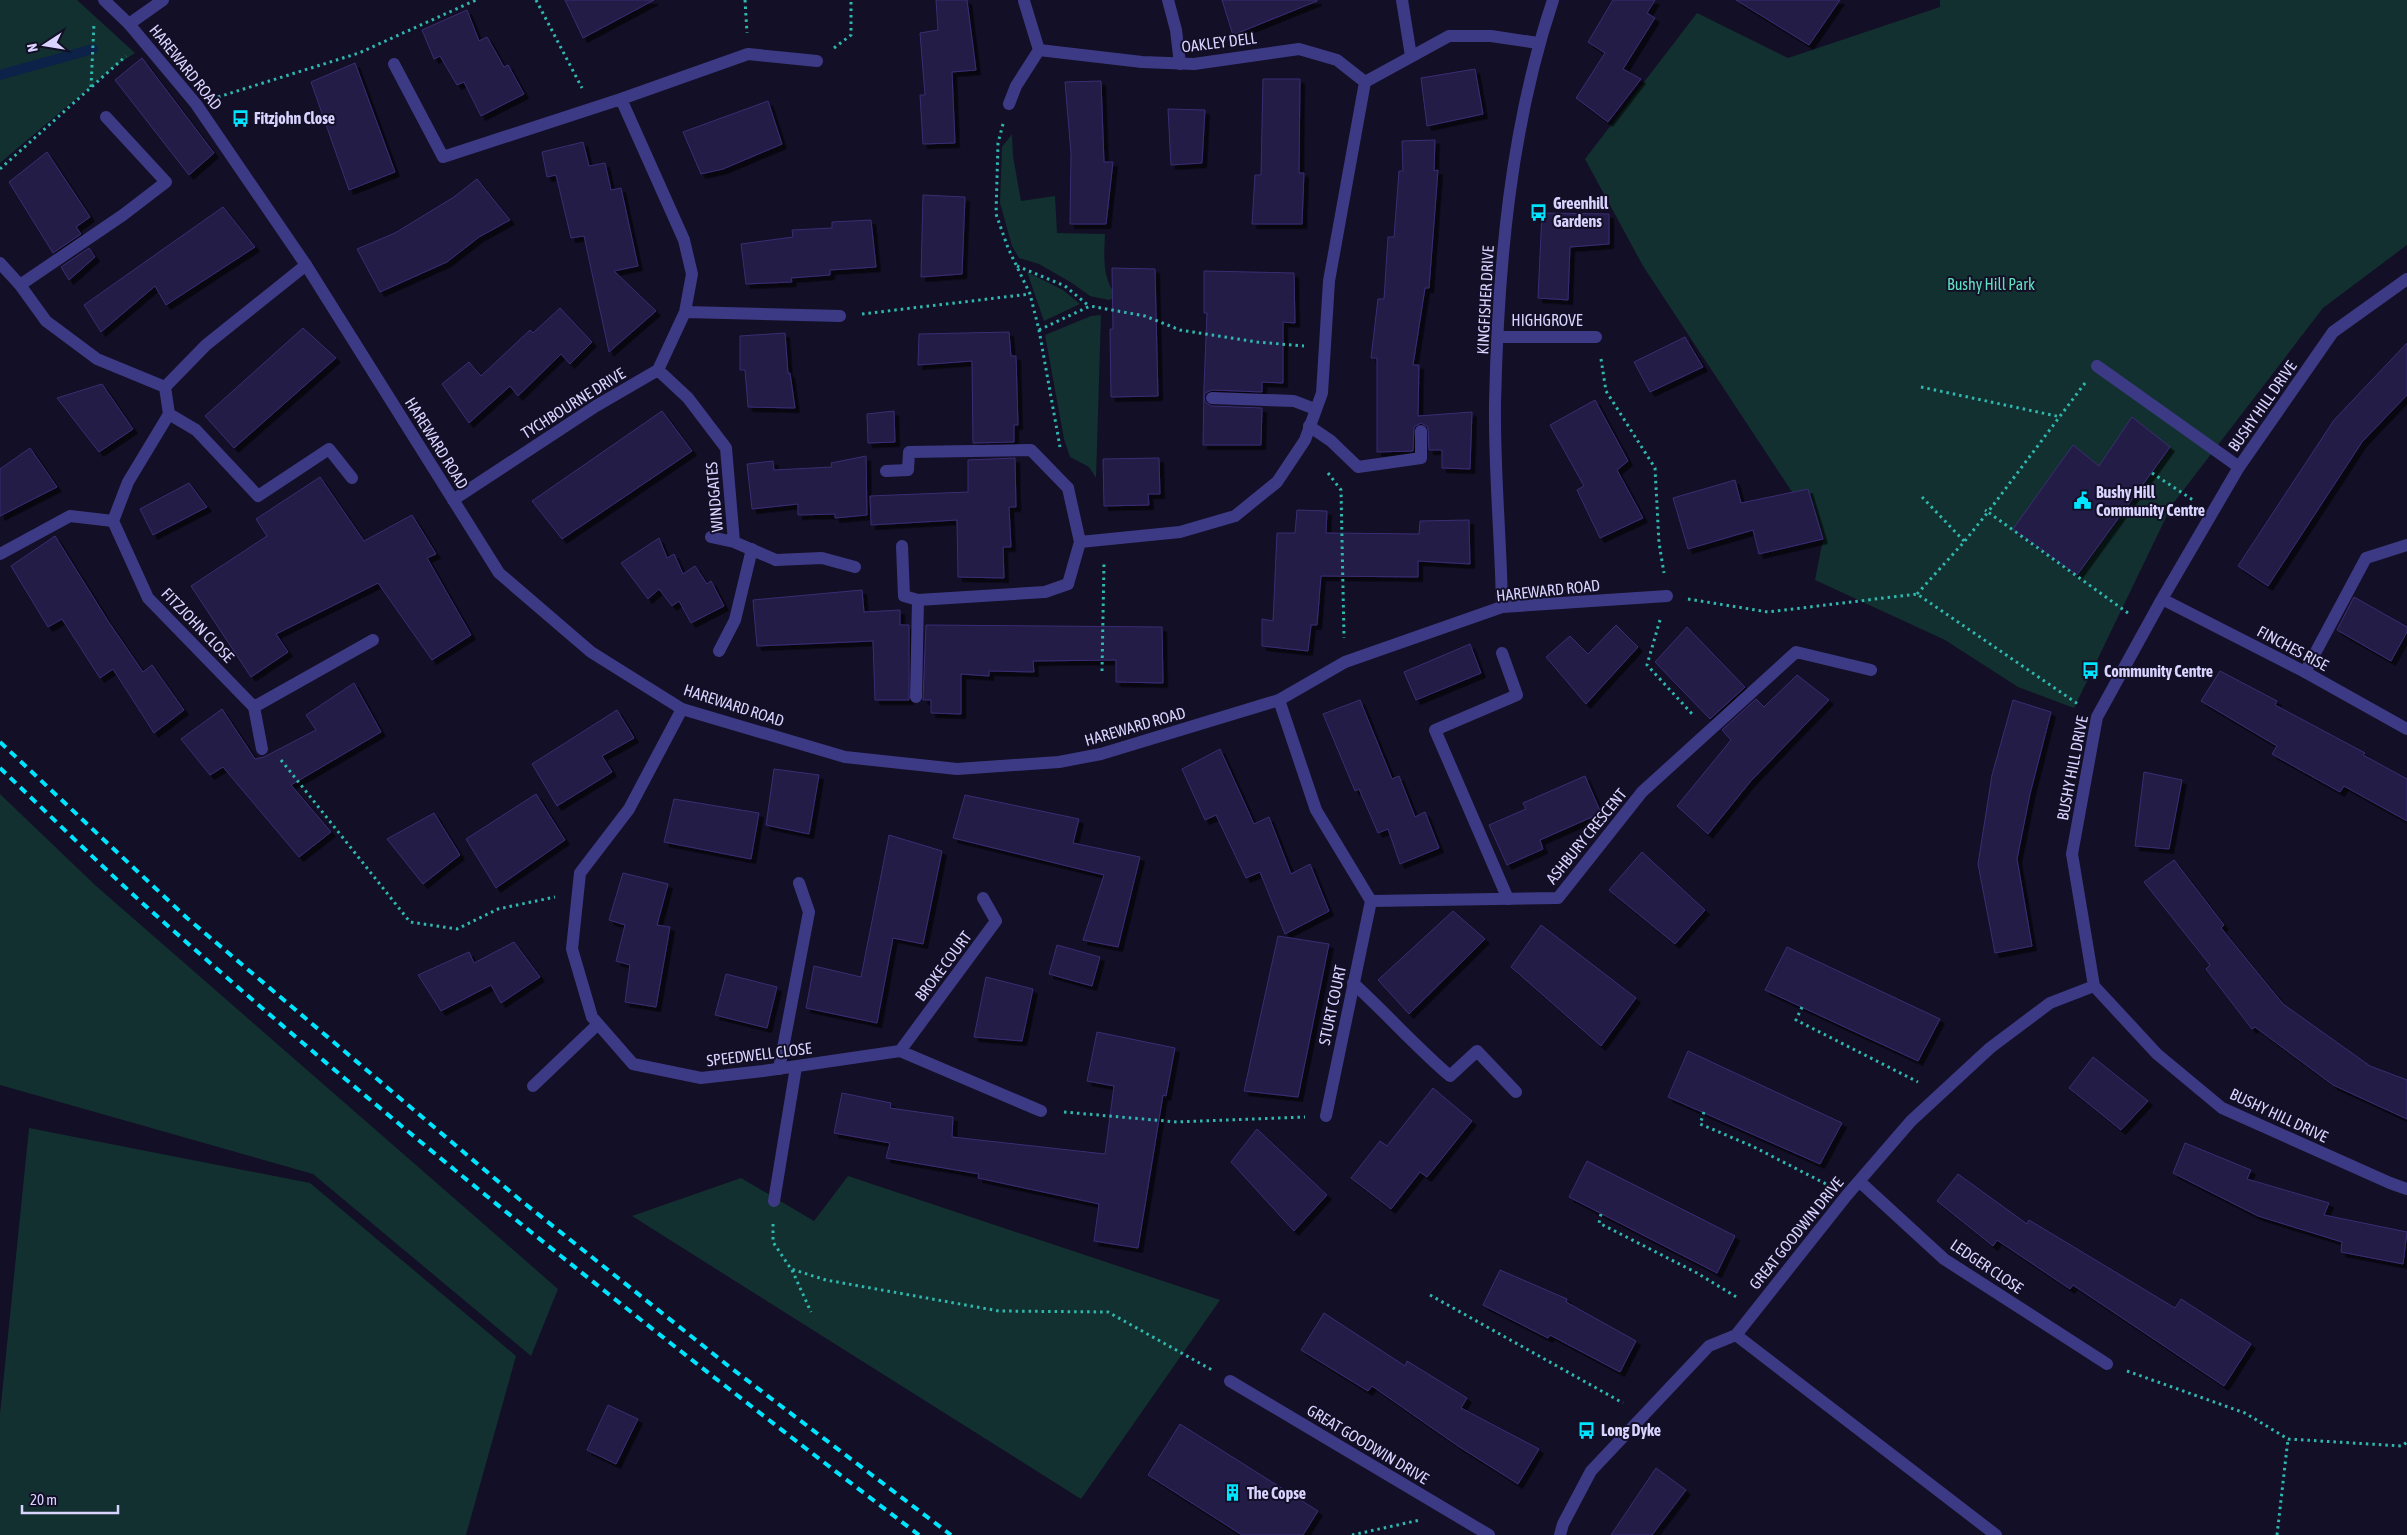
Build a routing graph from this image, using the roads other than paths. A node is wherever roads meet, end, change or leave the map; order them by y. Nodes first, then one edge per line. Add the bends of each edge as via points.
1 (104, 0) edge
2 (163, 0) edge
3 (1168, 0) edge
4 (1402, 0) edge
5 (1553, 0) edge
6 (1024, 1) edge
7 (129, 24) junction
8 (1538, 43) junction
9 (1038, 50) junction
10 (1411, 56) junction
11 (817, 61) road end
12 (394, 64) dead end
13 (1180, 64) junction
14 (1365, 82) junction
15 (621, 99) junction
16 (1009, 104) road end
17 (106, 117) dead end
18 (0, 263) edge
19 (306, 265) junction
20 (2407, 278) edge
21 (20, 285) junction
22 (686, 312) junction
23 (840, 316) road end
24 (1498, 337) junction
25 (1596, 337) road end
26 (2097, 366) road end
27 (658, 370) junction
28 (165, 387) junction
29 (1212, 398) dead end
30 (1315, 409) junction
31 (169, 414) junction
32 (1309, 426) junction
33 (1421, 430) dead end
34 (2239, 467) junction
35 (886, 471) dead end
36 (352, 478) dead end
37 (453, 500) junction
38 (113, 521) junction
39 (711, 537) dead end
40 (734, 542) junction
41 (1080, 542) junction
42 (902, 546) dead end
43 (2407, 546) edge
44 (752, 549) junction
45 (0, 554) edge
46 (855, 567) dead end
47 (1667, 596) road end
48 (2162, 599) junction
49 (918, 600) junction
50 (1502, 607) junction
51 (373, 640) dead end
52 (720, 651) dead end
53 (1502, 653) dead end
54 (1871, 670) dead end
55 (2305, 672) junction
56 (916, 697) dead end
57 (1279, 700) junction
58 (254, 706) junction
59 (682, 709) junction
60 (2407, 730) edge
61 (262, 749) road end
62 (799, 884) dead end
63 (983, 898) dead end
64 (1508, 899) junction
65 (1371, 901) junction
66 (1353, 983) junction
67 (2094, 986) junction
68 (598, 1024) junction
69 (900, 1051) junction
70 (796, 1067) junction
71 (779, 1069) junction
72 (533, 1086) dead end
73 (1516, 1092) dead end
74 (1041, 1110) road end
75 (1326, 1116) road end
76 (1859, 1181) junction
77 (2407, 1188) edge
78 (774, 1201) road end
79 (1736, 1336) junction
80 (2107, 1364) road end
81 (1230, 1380) road end
82 (1489, 1535) edge
83 (1560, 1535) edge
84 (1996, 1535) edge

1 - 7 street, HAREWARD ROAD
2 - 7 street
3 - 13 street
4 - 10 street
5 - 8 street, KINGFISHER DRIVE
6 - 9 street
7 - 19 street, HAREWARD ROAD via 196,104
8 - 10 street via 1491,36 1449,36
8 - 24 street, KINGFISHER DRIVE via 1506,224
9 - 13 street, OAKLEY DELL
9 - 16 street
10 - 14 street
11 - 15 street via 748,54
12 - 15 street via 443,157
13 - 14 street, OAKLEY DELL via 1299,49 1337,60
14 - 30 street via 1329,281 1322,392
15 - 22 street via 684,240 692,274
17 - 21 street via 166,182
18 - 21 street
19 - 28 street via 206,345
19 - 37 street, HAREWARD ROAD
20 - 34 street, BUSHY HILL DRIVE via 2332,332
21 - 28 street via 46,321 97,359
22 - 23 street
22 - 27 street
24 - 25 street, HIGHGROVE
24 - 50 street, KINGFISHER DRIVE via 1495,404
26 - 34 street
27 - 37 street, TYCHBOURNE DRIVE via 596,406
27 - 40 street, WINDGATES via 688,398 726,448
28 - 31 street
29 - 30 street via 1294,400
30 - 32 street
31 - 36 street via 196,430 258,496 329,449
31 - 38 street via 128,482
32 - 33 street via 1331,441 1358,467 1421,458
32 - 41 street via 1305,440 1277,482 1235,516 1180,532
34 - 48 street, BUSHY HILL DRIVE
35 - 41 street via 908,470 909,452 1031,450 1068,488
37 - 59 street, HAREWARD ROAD via 499,572 591,652
38 - 45 street via 70,516
38 - 58 street, FITZJOHN CLOSE via 148,598
39 - 40 street
40 - 44 street, WINDGATES
41 - 49 street via 1068,584 1045,592
42 - 49 street via 904,596
43 - 55 street via 2366,558
44 - 46 street, WINDGATES via 776,560 822,558
44 - 52 street via 735,620
47 - 50 street, HAREWARD ROAD
48 - 55 street, FINCHES RISE
48 - 67 street, BUSHY HILL DRIVE via 2097,717 2072,854
49 - 56 street
50 - 57 street, HAREWARD ROAD via 1345,662
51 - 58 street
53 - 64 street via 1517,695 1435,730
54 - 64 street, ASHBURY CRESCENT via 1796,652 1642,792 1558,898
55 - 60 street, FINCHES RISE
57 - 59 street, HAREWARD ROAD via 1101,754 1059,762 957,769 845,756
57 - 65 street via 1316,810
58 - 61 street
59 - 68 street, SPEEDWELL CLOSE via 629,809 580,873 572,949 592,1018
62 - 71 street via 809,912
63 - 69 street, BROKE COURT via 996,921
64 - 65 street, ASHBURY CRESCENT
65 - 66 street, STURT COURT
66 - 73 street via 1450,1076 1477,1051
66 - 75 street, STURT COURT
67 - 76 street, GREAT GOODWIN DRIVE via 2050,1003 1990,1048 1911,1121
67 - 77 street, BUSHY HILL DRIVE via 2157,1054 2222,1108
68 - 71 street, SPEEDWELL CLOSE via 634,1064 701,1078
68 - 72 street
69 - 70 street, SPEEDWELL CLOSE
69 - 74 street
70 - 71 street, SPEEDWELL CLOSE
70 - 78 street
76 - 79 street, GREAT GOODWIN DRIVE
76 - 80 street, LEDGER CLOSE via 1944,1259
79 - 83 street via 1709,1346 1591,1471 1562,1524
79 - 84 street
81 - 82 street, GREAT GOODWIN DRIVE

